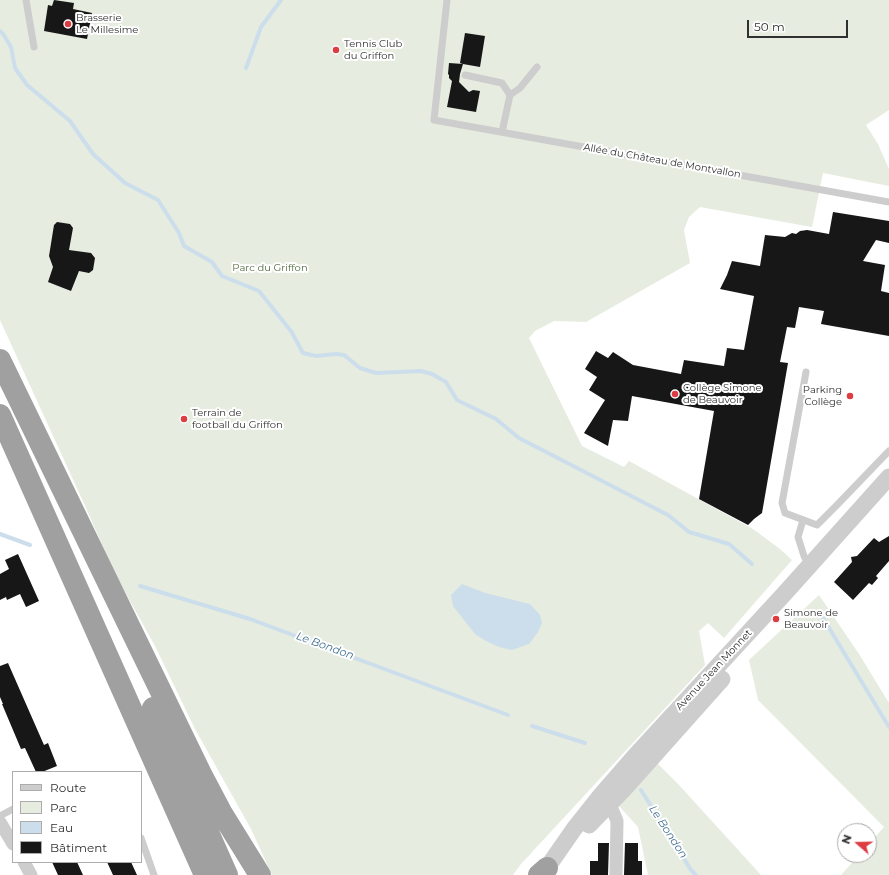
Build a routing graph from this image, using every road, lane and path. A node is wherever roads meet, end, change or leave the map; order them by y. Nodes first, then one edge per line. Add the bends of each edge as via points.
1 (26, 0) edge
2 (447, 0) edge
3 (34, 47) dead end
4 (538, 67) dead end
5 (465, 75) dead end
6 (510, 95) junction
7 (502, 132) junction
8 (889, 202) edge
9 (0, 360) edge
10 (806, 372) dead end
11 (0, 415) edge
12 (889, 451) edge
13 (889, 477) edge
14 (889, 492) edge
15 (803, 520) junction
16 (57, 542) junction
17 (807, 561) junction
18 (793, 592) junction
19 (619, 784) junction
20 (610, 804) junction
21 (12, 810) edge
22 (0, 816) edge
23 (0, 822) edge
24 (142, 841) edge
25 (12, 842) edge
26 (25, 863) edge
27 (543, 873) edge
28 (32, 875) edge
29 (154, 875) edge
30 (189, 875) edge
31 (205, 875) edge
32 (227, 875) edge
33 (260, 875) edge
34 (616, 875) edge

1 - 3 lane
2 - 7 lane, Allée du Château de Montvallon via 434,120
4 - 6 lane via 520,88
5 - 6 lane via 502,83
6 - 7 lane
7 - 8 lane, Allée du Château de Montvallon
9 - 32 highway
9 - 33 highway via 202,776
10 - 15 lane via 782,503 785,513
11 - 16 highway
12 - 15 lane via 816,526
13 - 17 street, Avenue Jean Monnet
14 - 18 street, Avenue Jean Monnet
15 - 17 lane via 798,537
16 - 30 highway
16 - 31 highway
17 - 18 street, Avenue Jean Monnet
18 - 19 street, Avenue Jean Monnet
19 - 20 street, Avenue Jean Monnet
19 - 27 street, Avenue Jean Monnet via 574,828
20 - 27 street, Avenue Jean Monnet
20 - 34 street via 617,821
21 - 22 lane
23 - 25 street
24 - 29 lane
26 - 28 street

